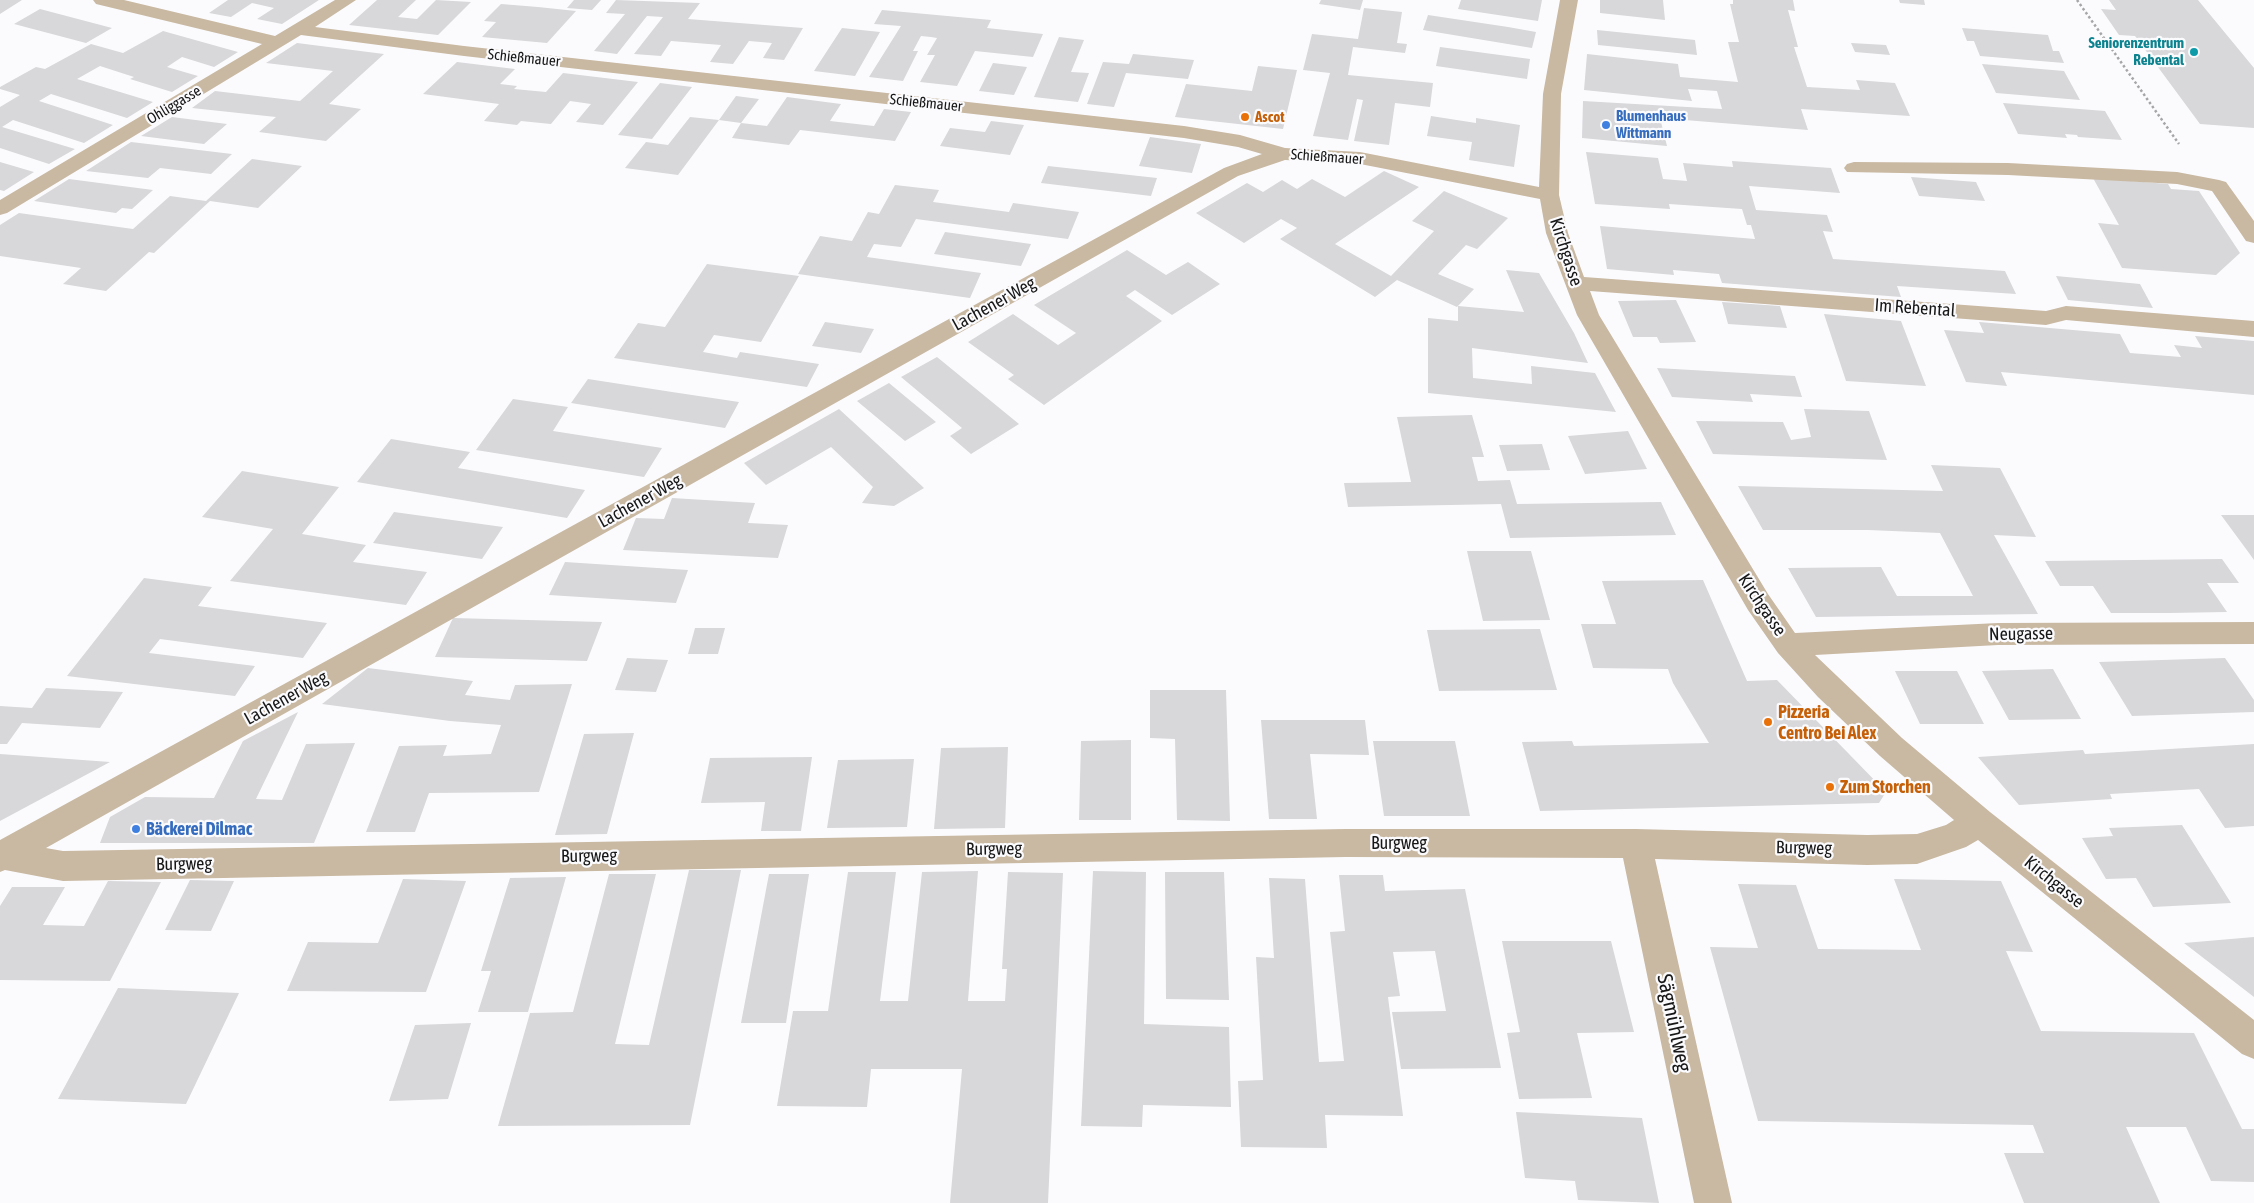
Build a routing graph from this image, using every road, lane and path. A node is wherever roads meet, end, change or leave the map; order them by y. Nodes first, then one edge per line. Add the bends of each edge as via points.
1 (102, 0) edge
2 (347, 0) edge
3 (1569, 0) edge
4 (2076, 0) edge
5 (300, 30) junction
6 (278, 42) junction
7 (1284, 154) junction
8 (1854, 168) dead end
9 (2220, 186) junction
10 (1550, 195) junction
11 (0, 209) edge
12 (2254, 236) edge
13 (1575, 283) junction
14 (2254, 329) edge
15 (2254, 633) edge
16 (1788, 645) junction
17 (1979, 822) junction
18 (1636, 844) junction
19 (2, 856) edge
20 (2254, 1042) edge
21 (1712, 1203) edge

1 - 6 street
2 - 5 street, Ohliggasse
3 - 10 street, Kirchgasse via 1552,94
4 - 9 path via 2185,152
5 - 6 street, Ohliggasse
5 - 7 street, Schießmauer via 1184,132 1240,140
6 - 11 street, Ohliggasse
7 - 10 street, Schießmauer via 1360,158
7 - 19 street, Lachener Weg via 1230,172
8 - 9 street via 2008,169 2176,178
9 - 12 street
10 - 13 street, Kirchgasse via 1557,233
13 - 14 street, Im Rebental via 2046,318 2066,313
13 - 16 street, Kirchgasse via 1588,315 1730,558
15 - 16 street, Neugasse via 1998,634
16 - 17 street, Kirchgasse via 1834,695
17 - 18 street, Burgweg via 1955,837 1917,849
17 - 20 street, Kirchgasse
18 - 19 street, Burgweg via 1326,843 63,866
18 - 21 street, Sägmühlweg

